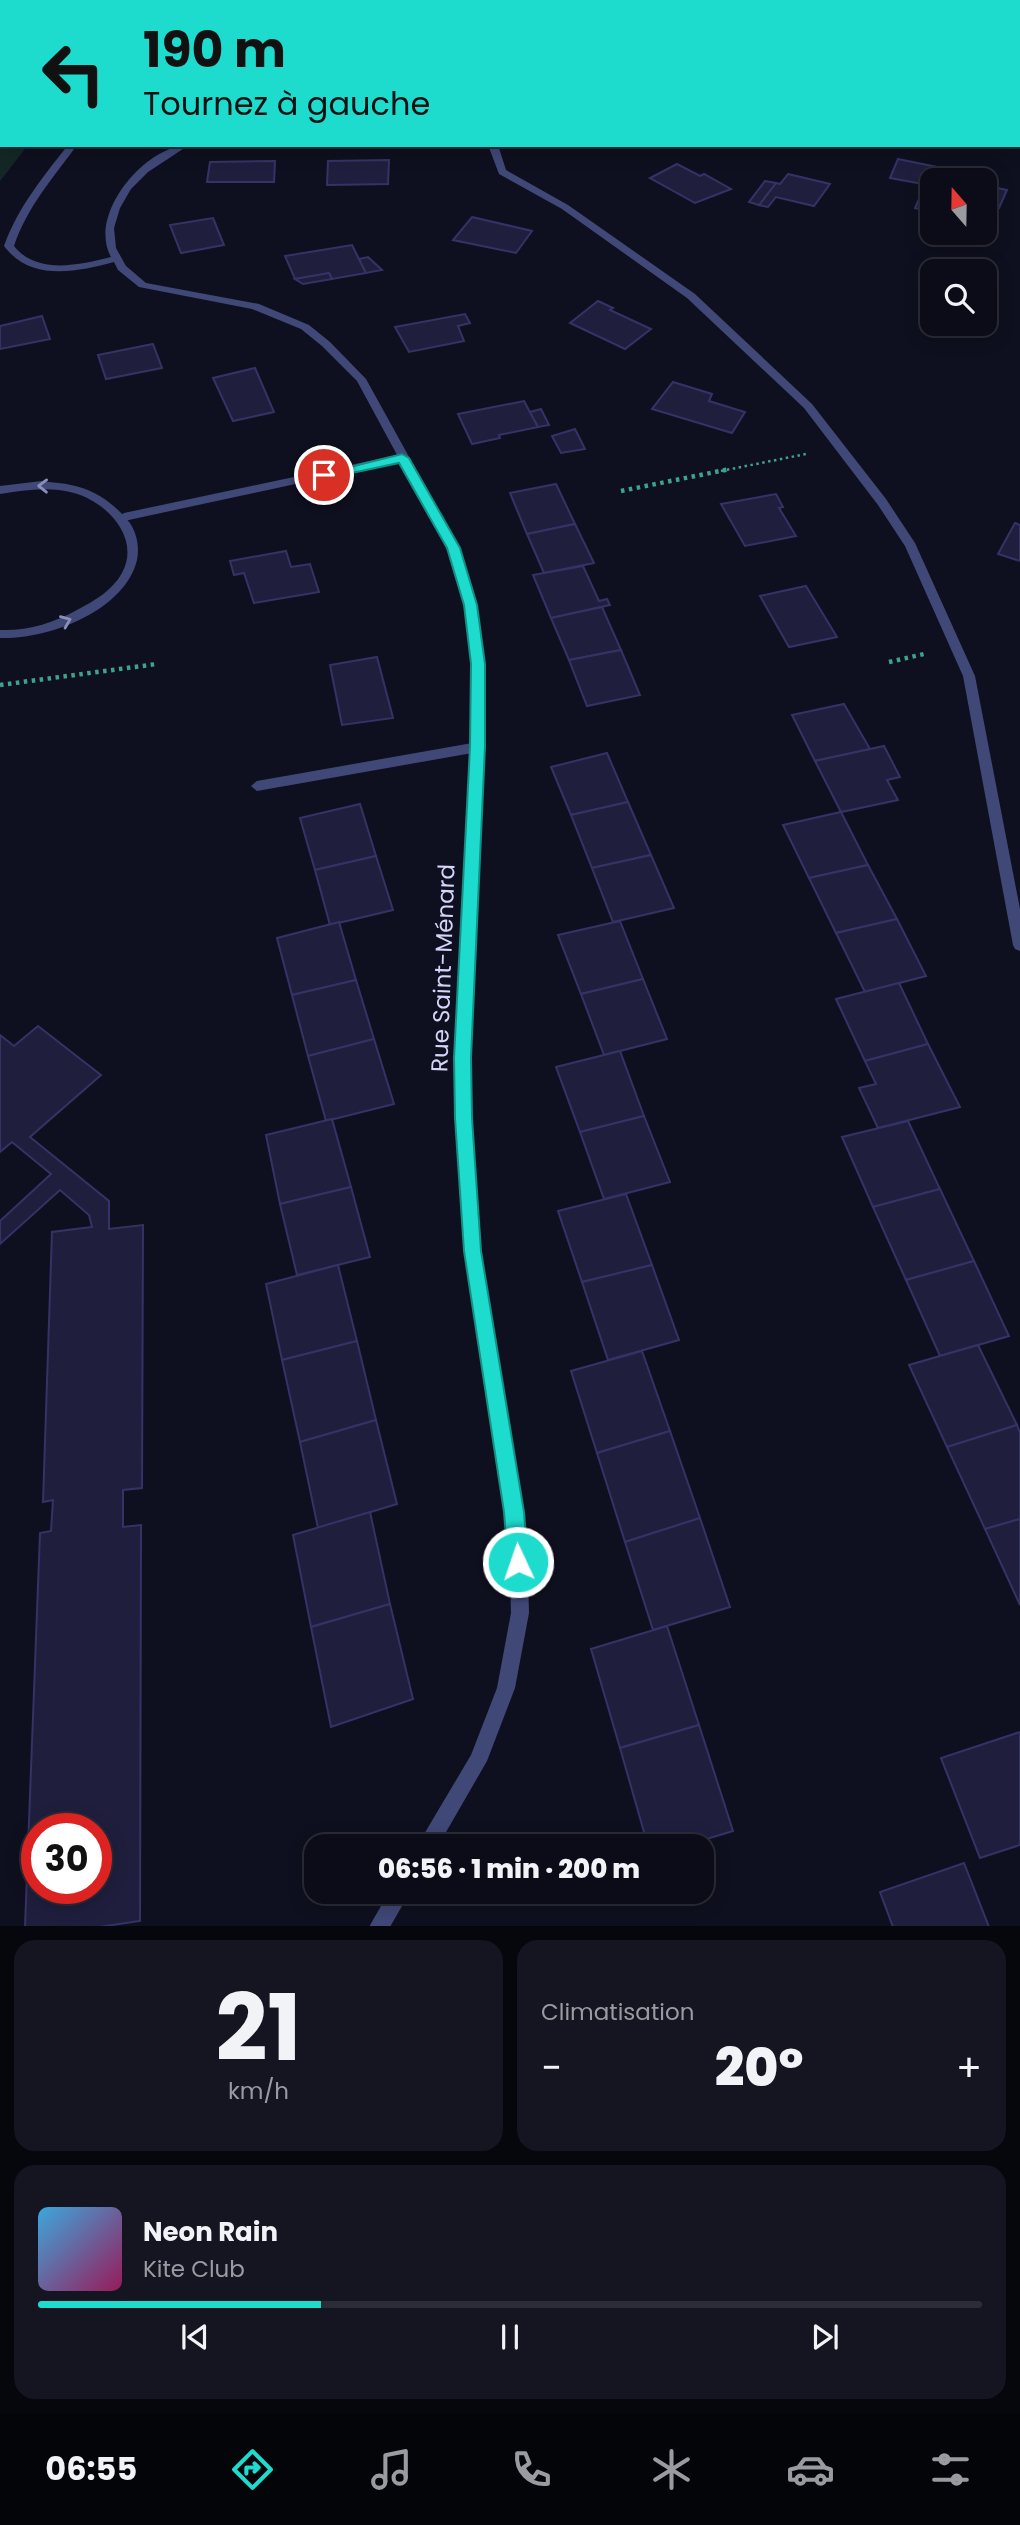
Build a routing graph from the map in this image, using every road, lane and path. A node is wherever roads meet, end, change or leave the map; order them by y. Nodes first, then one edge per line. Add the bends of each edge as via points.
1 (72, 147) edge
2 (182, 147) edge
3 (494, 147) edge
4 (114, 259) junction
5 (402, 458) junction
6 (788, 458) dead end
7 (0, 490) edge
8 (621, 491) dead end
9 (124, 517) junction
10 (0, 634) edge
11 (157, 664) dead end
12 (0, 685) edge
13 (478, 747) junction
14 (257, 786) dead end
15 (1020, 944) edge
16 (434, 1834) edge
17 (393, 1904) edge
18 (380, 1926) edge

1 - 4 street via 14,227 9,246 22,260 40,266 86,267
2 - 4 street via 135,175 119,199 110,224
3 - 15 street via 502,172 631,251 745,344 808,406 911,546 969,676
4 - 5 street, Rue Saint-Ménard via 143,285 255,306 305,327 361,379
5 - 9 street
5 - 13 street, Rue Saint-Ménard via 454,548 470,605 478,664
6 - 8 path
9 -> 7 street via 105,501 78,489 47,485
10 -> 9 street via 47,629 85,614 113,592 131,567 134,541
11 - 12 path
13 - 14 street
13 - 16 street, Rue Saint-Ménard via 463,1118 472,1251 518,1536 520,1613 506,1688 478,1761
17 - 18 street

